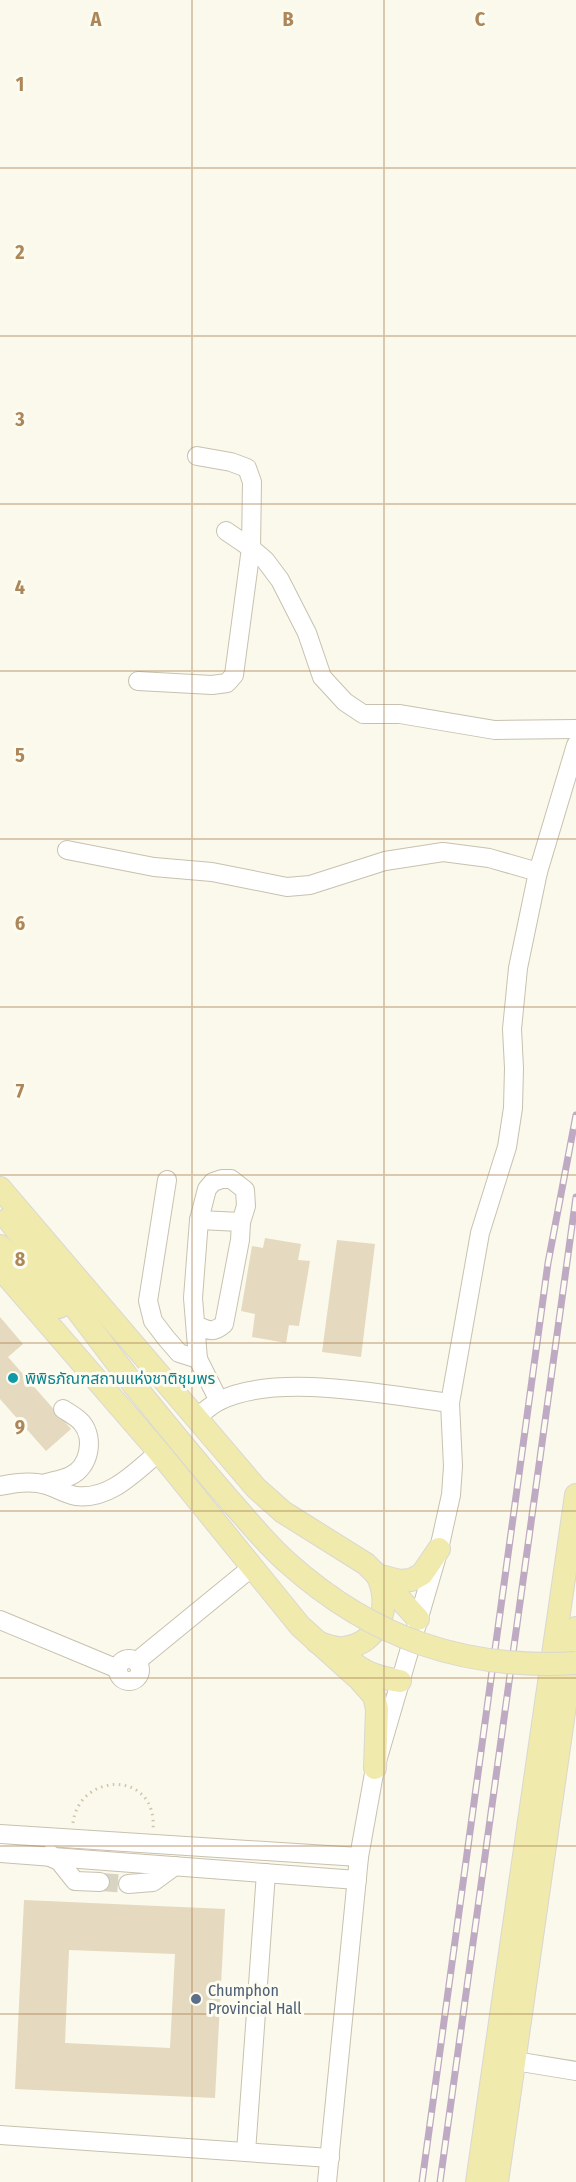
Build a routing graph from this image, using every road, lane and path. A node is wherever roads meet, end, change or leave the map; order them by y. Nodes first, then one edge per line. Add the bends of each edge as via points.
1 (197, 456) dead end
2 (226, 531) dead end
3 (251, 548) junction
4 (138, 681) dead end
5 (576, 729) edge
6 (576, 745) edge
7 (67, 850) dead end
8 (538, 872) junction
9 (167, 1180) dead end
10 (0, 1188) edge
11 (0, 1208) edge
12 (199, 1220) junction
13 (241, 1222) junction
14 (0, 1246) edge
15 (0, 1268) edge
16 (196, 1325) junction
17 (198, 1359) junction
18 (133, 1384) junction
19 (219, 1401) junction
20 (450, 1403) junction
21 (63, 1409) dead end
22 (197, 1417) junction
23 (159, 1452) junction
24 (43, 1484) junction
25 (0, 1486) edge
26 (576, 1495) edge
27 (439, 1549) junction
28 (251, 1568) junction
29 (380, 1580) junction
30 (418, 1619) junction
31 (0, 1620) edge
32 (570, 1628) edge
33 (327, 1645) junction
34 (576, 1663) edge
35 (400, 1681) junction
36 (563, 1691) edge
37 (576, 1741) edge
38 (375, 1768) junction
39 (555, 1776) junction
40 (0, 1834) edge
41 (51, 1837) junction
42 (72, 1838) junction
43 (152, 1843) junction
44 (0, 1853) edge
45 (50, 1857) junction
46 (359, 1857) junction
47 (175, 1866) junction
48 (266, 1873) junction
49 (357, 1880) junction
50 (100, 1882) tunnel mouth
51 (128, 1884) tunnel mouth
52 (515, 2061) junction
53 (576, 2070) edge
54 (0, 2135) edge
55 (246, 2152) junction
56 (330, 2158) junction
57 (327, 2182) edge
58 (477, 2182) edge
59 (497, 2182) edge

1 - 3 street via 247,468 252,482
2 - 3 street
3 - 4 street via 234,675 227,683 212,686
3 - 5 street via 280,580 307,633 322,677 345,702 363,714 400,714 495,730
6 - 8 street
7 - 8 street via 286,887 310,885 385,861 443,852 489,858
8 - 20 street via 513,1001 513,1108 507,1148 480,1233
9 - 17 street via 148,1301 153,1321 166,1338 179,1353
10 - 22 main road
11 - 18 main road
12 - 13 street
12 - 13 street via 207,1189 213,1182 231,1179 245,1190
12 - 16 street via 193,1298
13 - 16 street via 224,1324 208,1331
14 - 18 main road
15 - 23 main road
16 - 17 street
17 - 19 street
18 - 34 main road, bridge via 272,1547 319,1589 354,1612 429,1648 505,1662
19 - 20 street via 247,1391 281,1387 327,1388
19 - 22 street
20 - 27 street via 451,1495
21 - 24 street via 84,1424 88,1455 71,1476
22 - 29 main road via 256,1488 282,1512 366,1564
23 - 24 street via 121,1485 101,1494 76,1496
23 - 28 main road
24 - 25 street
26 - 32 main road
27 - 29 main road via 422,1574 411,1580
27 - 30 street
28 - 31 street via 136,1662 140,1669 134,1679 124,1680 118,1669
28 - 33 main road
29 - 30 main road
29 - 33 main road via 385,1604 378,1627 353,1646
30 - 35 street
32 - 36 main road
33 - 35 main road via 370,1674
33 - 38 main road via 374,1696
35 - 38 street
36 - 39 main road
36 - 58 main road
37 - 39 main road
38 - 46 street
39 - 52 main road
40 - 41 street
41 - 42 street
41 - 45 street
42 - 43 street
42 - 43 path via 74,1816 85,1797 98,1788 118,1783 135,1788 152,1808
43 - 46 street
44 - 45 street
45 - 47 street
45 - 50 street via 59,1861 75,1881
46 - 49 street
47 - 48 street
47 - 51 street via 153,1882
48 - 49 street
48 - 55 street
49 - 56 street
52 - 53 street
52 - 59 main road
54 - 55 street
55 - 56 street
56 - 57 street

